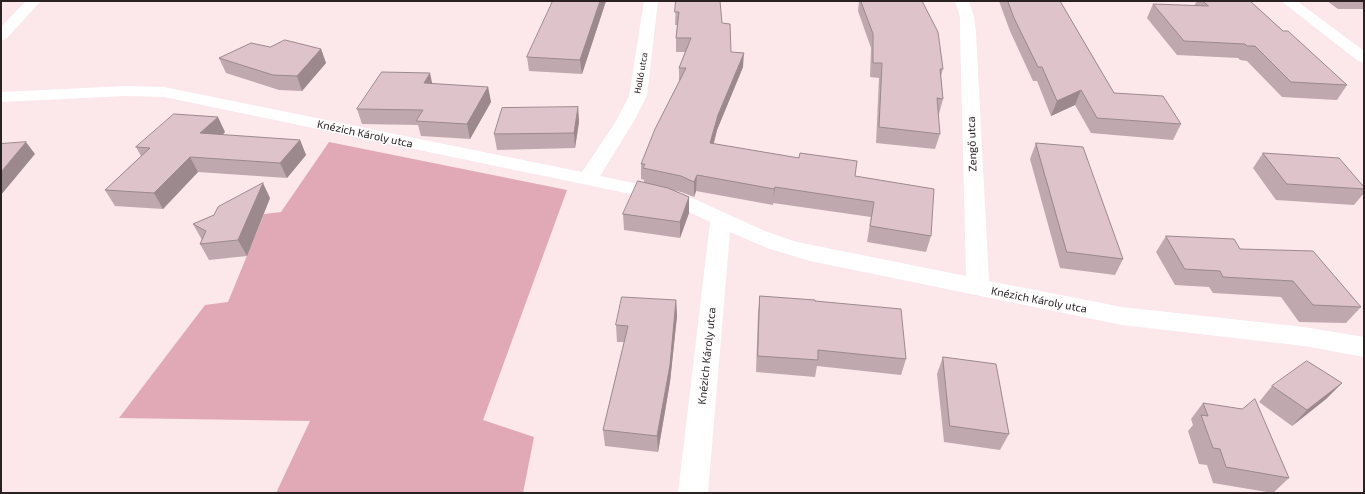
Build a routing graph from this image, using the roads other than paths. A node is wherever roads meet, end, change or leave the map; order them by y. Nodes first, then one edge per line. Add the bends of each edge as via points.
1 (34, 1) edge
2 (651, 1) edge
3 (962, 1) edge
4 (1288, 1) edge
5 (1, 36) edge
6 (1364, 58) edge
7 (1, 97) edge
8 (587, 180) junction
9 (721, 219) junction
10 (978, 288) junction
11 (1364, 347) edge
12 (693, 493) edge

1 - 5 street
2 - 8 street, Holló utca via 638,96
3 - 10 street, Zengő utca via 968,33
4 - 6 street
7 - 8 street, Knézich Károly utca via 126,91 164,92
8 - 9 street, Knézich Károly utca via 674,197 707,210
9 - 10 street, Knézich Károly utca via 756,236 802,252
9 - 12 street, Knézich Károly utca
10 - 11 street, Knézich Károly utca via 1163,322 1225,327

